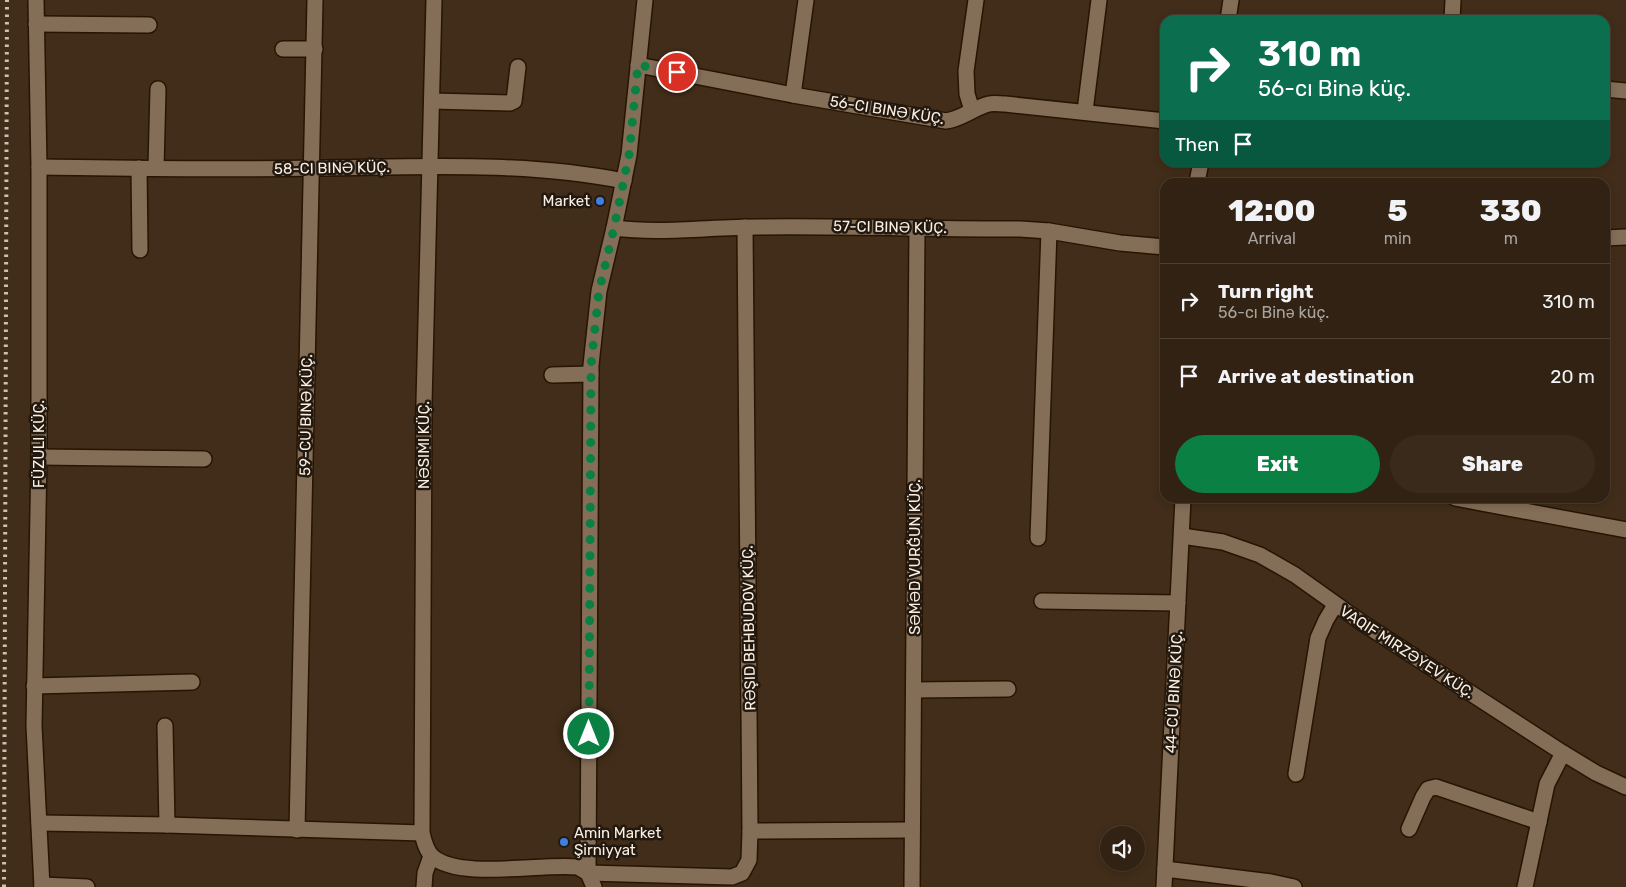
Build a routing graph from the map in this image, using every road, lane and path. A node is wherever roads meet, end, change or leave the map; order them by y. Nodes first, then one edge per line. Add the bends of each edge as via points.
1 (36, 0) edge
2 (315, 0) edge
3 (434, 0) edge
4 (645, 0) edge
5 (806, 0) edge
6 (976, 0) edge
7 (1099, 0) edge
8 (1231, 0) edge
9 (1453, 0) edge
10 (1229, 15) edge
11 (1452, 15) edge
12 (36, 24) junction
13 (150, 25) dead end
14 (283, 49) dead end
15 (315, 49) junction
16 (638, 65) junction
17 (518, 67) dead end
18 (158, 89) dead end
19 (1610, 89) edge
20 (1626, 91) edge
21 (793, 95) junction
22 (432, 101) junction
23 (972, 110) junction
24 (1085, 111) junction
25 (1160, 120) edge
26 (39, 166) junction
27 (430, 167) junction
28 (139, 168) junction
29 (156, 168) junction
30 (312, 168) junction
31 (624, 181) junction
32 (745, 227) junction
33 (614, 228) junction
34 (917, 228) junction
35 (1049, 231) junction
36 (1626, 237) edge
37 (1610, 238) edge
38 (1160, 246) edge
39 (140, 250) dead end
40 (591, 374) junction
41 (552, 376) dead end
42 (39, 457) junction
43 (204, 458) dead end
44 (1183, 503) edge
45 (1482, 503) edge
46 (1626, 530) edge
47 (1182, 536) junction
48 (1038, 538) dead end
49 (1042, 601) dead end
50 (1178, 602) junction
51 (1336, 605) junction
52 (192, 682) dead end
53 (34, 686) junction
54 (1008, 689) dead end
55 (914, 690) junction
56 (165, 726) dead end
57 (1562, 753) junction
58 (1296, 774) dead end
59 (1626, 787) edge
60 (1538, 822) junction
61 (39, 823) junction
62 (166, 825) junction
63 (1409, 829) dead end
64 (297, 830) junction
65 (912, 830) junction
66 (750, 831) junction
67 (422, 833) junction
68 (431, 856) junction
69 (1165, 869) junction
70 (591, 880) edge
71 (42, 886) edge
72 (87, 887) edge
73 (424, 887) edge
74 (912, 887) edge
75 (1164, 887) edge
76 (1294, 887) edge
77 (1525, 887) edge

1 - 12 street, FÜZULI KÜÇ.
2 - 15 street, 59-CU BINƏ KÜÇ.
3 - 22 street, NƏSIMI KÜÇ.
4 - 16 street
5 - 21 street
6 - 23 street via 966,71 967,94
7 - 24 street
8 - 10 street
9 - 11 street
12 - 13 street
12 - 26 street, FÜZULI KÜÇ.
14 - 15 street
15 - 30 street, 59-CU BINƏ KÜÇ.
16 - 21 street
16 - 31 street
17 - 22 street via 514,101 510,103
18 - 29 street
19 - 20 street
21 - 23 street via 946,121 957,120
22 - 27 street, NƏSIMI KÜÇ.
23 - 24 street via 990,104 1005,104
24 - 25 street
26 - 28 street, 58-CI BINƏ KÜÇ.
26 - 42 street, FÜZULI KÜÇ.
27 - 30 street, 58-CI BINƏ KÜÇ.
27 - 31 street, 58-CI BINƏ KÜÇ. via 552,170
27 - 67 street, NƏSIMI KÜÇ. via 424,413
28 - 29 street, 58-CI BINƏ KÜÇ.
28 - 39 street
29 - 30 street, 58-CI BINƏ KÜÇ.
30 - 64 street, 59-CU BINƏ KÜÇ.
31 - 33 street
32 - 33 street, 57-CI BINƏ KÜÇ.
32 - 34 street, 57-CI BINƏ KÜÇ.
32 - 66 street, RƏŞID BEHBUDOV KÜÇ.
33 - 40 street via 599,291
34 - 35 street, 57-CI BINƏ KÜÇ.
34 - 55 street, SƏMƏD VURĞUN KÜÇ.
35 - 38 street, 57-CI BINƏ KÜÇ.
35 - 48 street
36 - 37 street
40 - 41 street
40 - 70 street
42 - 43 street
42 - 53 street, FÜZULI KÜÇ.
44 - 47 street, 44-CÜ BINƏ KÜÇ.
45 - 46 street
47 - 50 street, 44-CÜ BINƏ KÜÇ.
47 - 51 street, VAQIF MIRZƏYEV KÜÇ. via 1223,542 1260,555 1295,575
49 - 50 street
50 - 69 street, 44-CÜ BINƏ KÜÇ.
51 - 57 street, VAQIF MIRZƏYEV KÜÇ.
51 - 58 street via 1318,638
52 - 53 street
53 - 61 street, FÜZULI KÜÇ.
54 - 55 street
55 - 65 street, SƏMƏD VURĞUN KÜÇ.
56 - 62 street
57 - 59 street, VAQIF MIRZƏYEV KÜÇ.
57 - 60 street via 1547,784
60 - 63 street via 1436,787 1428,789 1423,796
60 - 77 street
61 - 62 street
61 - 71 street, FÜZULI KÜÇ.
62 - 64 street
64 - 67 street
65 - 66 street
65 - 74 street, SƏMƏD VURĞUN KÜÇ.
66 - 70 street, RƏŞID BEHBUDOV KÜÇ. via 749,860 742,873 732,876
67 - 68 street, NƏSIMI KÜÇ.
68 - 70 street, RƏŞID BEHBUDOV KÜÇ. via 440,862 465,868 571,866 583,869
68 - 73 street
69 - 75 street, 44-CÜ BINƏ KÜÇ.
69 - 76 street
71 - 72 street

